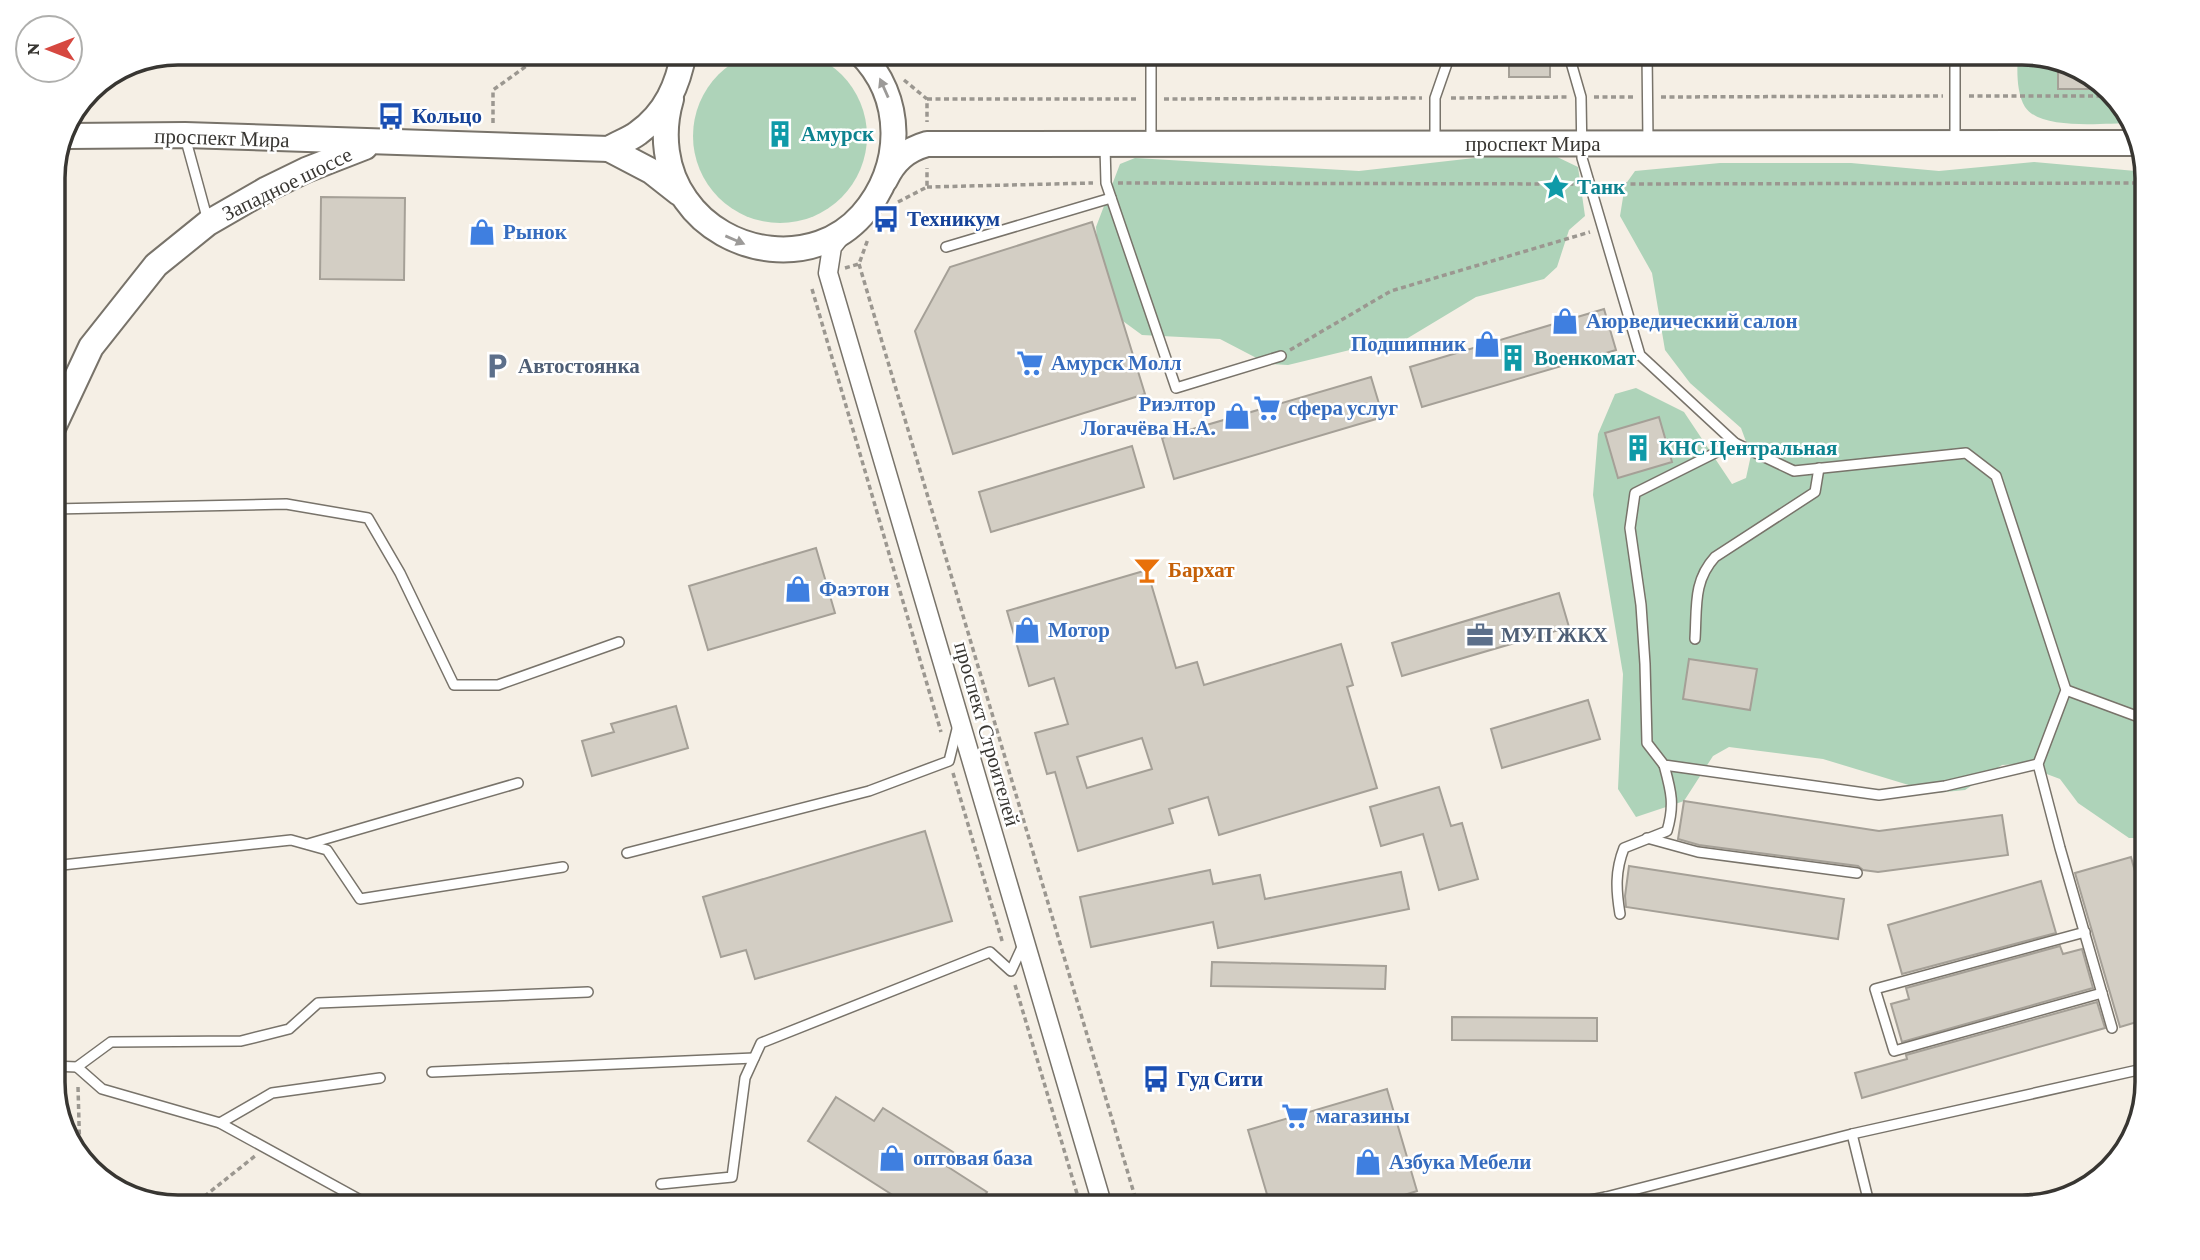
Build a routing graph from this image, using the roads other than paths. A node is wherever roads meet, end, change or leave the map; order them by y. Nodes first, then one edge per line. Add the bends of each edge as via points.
1 (681, 65) edge
2 (689, 65) edge
3 (871, 65) edge
4 (1151, 65) edge
5 (1446, 65) edge
6 (1572, 65) edge
7 (1647, 65) edge
8 (1955, 65) edge
9 (674, 90) junction
10 (893, 118) junction
11 (185, 135) junction
12 (73, 136) edge
13 (375, 143) junction
14 (1955, 143) junction
15 (2130, 143) edge
16 (1105, 144) junction
17 (1151, 144) junction
18 (1435, 144) junction
19 (1582, 144) junction
20 (1648, 144) junction
21 (927, 145) junction
22 (609, 149) junction
23 (885, 180) junction
24 (1111, 198) junction
25 (692, 209) junction
26 (208, 223) junction
27 (846, 229) junction
28 (946, 247) dead end
29 (786, 250) junction
30 (828, 273) junction
31 (1281, 356) road end
32 (65, 402) edge
33 (1735, 443) junction
34 (1819, 468) junction
35 (65, 509) edge
36 (1695, 639) dead end
37 (619, 642) dead end
38 (2066, 690) junction
39 (2135, 716) edge
40 (959, 720) junction
41 (2038, 764) junction
42 (1664, 765) junction
43 (518, 783) dead end
44 (1647, 838) junction
45 (307, 845) junction
46 (627, 853) dead end
47 (65, 865) edge
48 (563, 867) dead end
49 (1857, 873) dead end
50 (1620, 914) dead end
51 (2085, 933) junction
52 (1025, 941) junction
53 (588, 992) dead end
54 (2102, 993) junction
55 (2112, 1028) dead end
56 (754, 1058) junction
57 (65, 1066) edge
58 (78, 1067) junction
59 (2135, 1071) edge
60 (432, 1072) dead end
61 (380, 1078) dead end
62 (220, 1123) junction
63 (1852, 1134) junction
64 (662, 1184) dead end
65 (350, 1195) edge
66 (1099, 1195) edge
67 (1614, 1195) edge
68 (1867, 1195) edge

1 - 9 street
2 - 9 street
10 -> 3 street
4 - 17 lane
5 - 18 lane via 1435,98
6 - 19 lane via 1581,97
7 - 20 lane
8 - 14 lane
9 - 22 street via 649,125
9 - 25 street via 667,120 667,152 671,173
10 - 21 street via 904,134
10 - 23 street via 895,139
11 - 12 street, проспект Мира
11 - 13 street, проспект Мира
11 - 26 lane
13 - 22 street, проспект Мира
13 - 26 street, Западное шоссе via 306,170
14 - 15 street, проспект Мира
14 - 20 street, проспект Мира
16 - 17 street, проспект Мира
16 - 21 street, проспект Мира
16 - 24 lane
17 - 18 street, проспект Мира
18 - 19 street, проспект Мира
19 - 20 street, проспект Мира
19 - 33 lane via 1582,158 1640,355
21 - 23 street via 897,160
22 - 25 street via 652,171
23 - 27 street via 862,215
24 - 28 lane
24 - 31 lane via 1176,388
25 -> 29 street via 725,236 755,247
26 - 32 street, Западное шоссе via 156,265 91,347
27 - 29 street via 828,240
27 - 30 street via 832,247
29 - 30 street via 808,258
30 - 40 street, проспект Строителей
33 - 34 lane via 1794,471
33 - 42 lane via 1635,493 1630,528 1641,605 1647,743
34 - 36 lane via 1815,492 1706,568 1698,587
34 - 38 lane via 1966,453 1996,476
35 - 37 lane via 286,504 368,518 454,685 498,685
38 - 39 lane
38 - 41 lane
40 - 46 lane via 949,761 869,791
40 - 52 street, проспект Строителей
41 - 42 lane via 1945,786 1879,795
41 - 51 lane
42 - 44 lane via 1672,814 1667,831
43 - 45 lane
44 - 49 lane via 1698,852
44 - 50 lane via 1624,848 1618,863
45 - 47 lane via 291,840
45 - 48 lane via 327,850 360,898
51 - 54 lane
51 - 54 lane via 1875,989 1894,1051
52 - 56 lane via 1011,971 990,952 761,1043
52 - 66 street, проспект Строителей
53 - 58 lane via 318,1003 289,1029 241,1041 111,1042
54 - 55 lane
56 - 60 lane
56 - 64 lane via 745,1078 732,1177
57 - 58 lane
58 - 62 lane via 102,1089
59 - 63 lane
61 - 62 lane via 272,1093
62 - 65 lane
63 - 67 lane
63 - 68 lane

